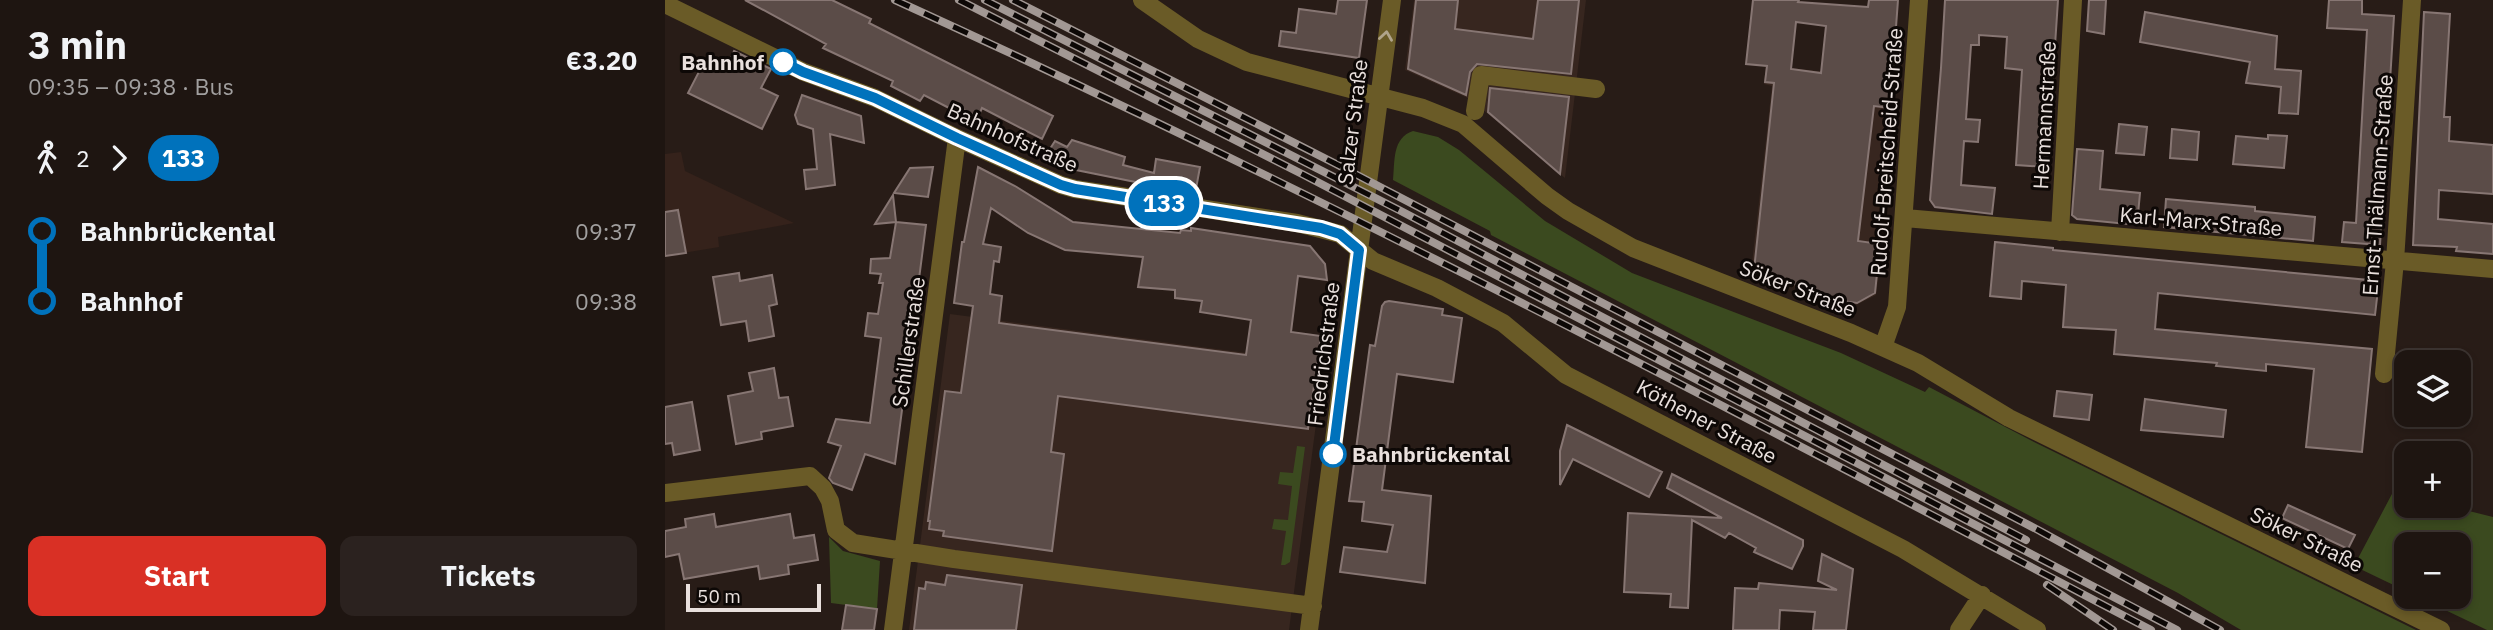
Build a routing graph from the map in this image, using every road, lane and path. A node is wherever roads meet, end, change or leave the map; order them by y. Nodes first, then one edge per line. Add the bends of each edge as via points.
1 (1142, 0) edge
2 (1392, 0) edge
3 (1919, 0) edge
4 (2073, 0) edge
5 (2412, 0) edge
6 (665, 4) edge
7 (1596, 89) dead end
8 (1379, 96) junction
9 (1475, 111) dead end
10 (957, 138) junction
11 (1905, 218) junction
12 (2060, 232) junction
13 (1359, 250) junction
14 (2395, 261) junction
15 (2493, 269) edge
16 (1883, 346) junction
17 (2384, 374) dead end
18 (665, 493) edge
19 (903, 551) junction
20 (1982, 595) junction
21 (1313, 606) junction
22 (893, 630) edge
23 (1310, 630) edge
24 (1959, 630) edge
25 (2037, 630) edge
26 (2441, 630) edge

1 - 8 street, Söker Straße via 1198,39 1247,62
8 -> 2 street, Salzer Straße
3 - 11 street, Rudolf-Breitscheid-Straße
4 - 12 street, Hermannstraße
5 - 14 street, Ernst-Thälmann-Straße
6 - 10 street, Bahnhofstraße via 803,72 875,98
7 - 9 street via 1481,75
8 - 13 street, Salzer Straße
8 - 16 street, Söker Straße via 1463,124 1547,196 1633,248
10 - 13 street, Bahnhofstraße via 1075,189 1321,228 1340,234
10 - 19 street, Schillerstraße
11 - 12 street, Karl-Marx-Straße
11 - 16 street, Rudolf-Breitscheid-Straße via 1897,307
12 - 14 street, Karl-Marx-Straße
13 - 20 street, Köthener Straße via 1503,323 1566,375 1903,549
13 - 21 street, Friedrichstraße
14 - 15 street, Karl-Marx-Straße
14 - 17 street, Ernst-Thälmann-Straße
16 - 26 street, Söker Straße via 2009,418
18 - 19 street via 810,476 830,501 837,530 853,543
19 - 21 street
19 - 22 street, Schillerstraße
20 - 24 street
20 - 25 street, Köthener Straße
21 - 23 street, Friedrichstraße

